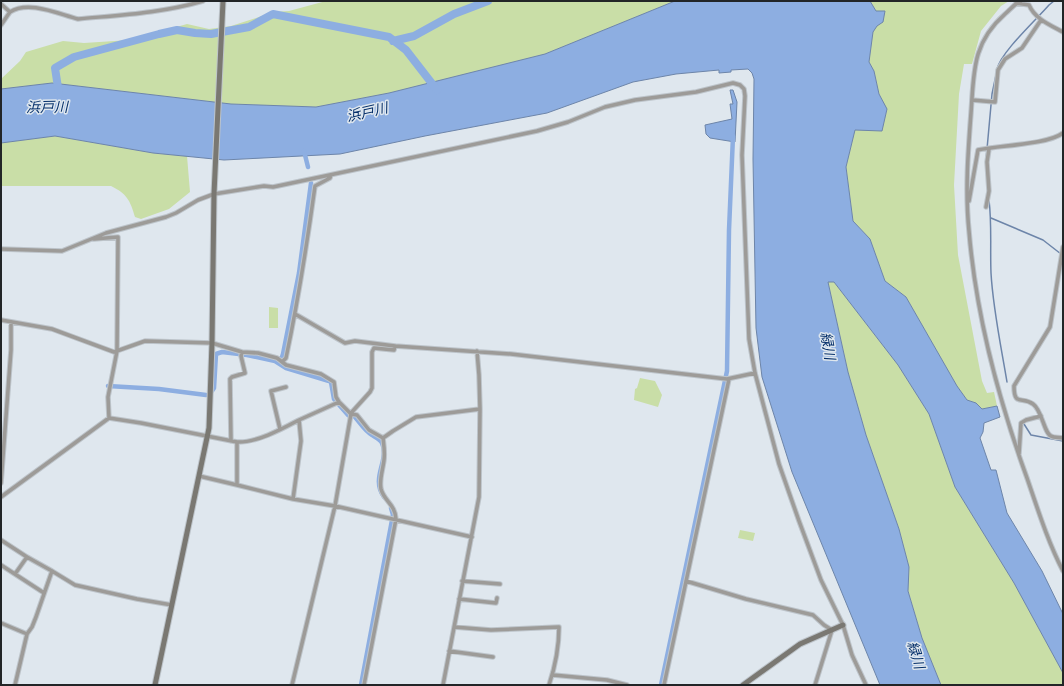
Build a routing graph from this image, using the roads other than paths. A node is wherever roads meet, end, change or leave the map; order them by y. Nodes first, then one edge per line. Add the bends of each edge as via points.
1 (203, 1) edge
2 (1021, 1) edge
3 (223, 2) edge
4 (1015, 3) junction
5 (1, 4) edge
6 (10, 12) junction
7 (1041, 20) junction
8 (1, 25) edge
9 (1063, 32) edge
10 (972, 100) junction
11 (1063, 134) edge
12 (988, 148) junction
13 (330, 175) junction
14 (214, 192) junction
15 (986, 207) dead end
16 (968, 210) junction
17 (91, 239) junction
18 (1063, 247) edge
19 (1, 249) edge
20 (1061, 262) edge
21 (295, 314) junction
22 (1, 320) edge
23 (11, 322) junction
24 (212, 343) junction
25 (395, 346) junction
26 (117, 351) junction
27 (477, 351) junction
28 (241, 353) junction
29 (280, 361) junction
30 (755, 373) junction
31 (726, 378) junction
32 (284, 393) dead end
33 (338, 403) junction
34 (480, 409) junction
35 (351, 413) junction
36 (1041, 416) junction
37 (108, 418) junction
38 (299, 420) junction
39 (280, 429) junction
40 (208, 437) junction
41 (382, 438) junction
42 (1063, 438) edge
43 (231, 441) junction
44 (237, 442) junction
45 (1019, 457) junction
46 (199, 476) junction
47 (1, 483) edge
48 (236, 485) junction
49 (1, 496) edge
50 (293, 499) junction
51 (335, 506) junction
52 (394, 519) junction
53 (472, 536) junction
54 (1, 540) edge
55 (27, 557) junction
56 (1, 565) edge
57 (52, 571) junction
58 (1063, 571) edge
59 (15, 574) junction
60 (462, 581) junction
61 (686, 581) junction
62 (500, 584) dead end
63 (44, 593) junction
64 (497, 598) dead end
65 (459, 600) junction
66 (172, 605) junction
67 (1, 623) edge
68 (843, 625) junction
69 (454, 627) junction
70 (832, 630) junction
71 (27, 634) junction
72 (449, 651) junction
73 (493, 657) dead end
74 (553, 675) junction
75 (15, 685) edge
76 (155, 685) edge
77 (292, 685) edge
78 (364, 685) edge
79 (443, 685) edge
80 (550, 685) edge
81 (627, 685) edge
82 (664, 685) edge
83 (743, 685) edge
84 (816, 685) edge
85 (866, 685) edge

1 - 6 street via 178,8 78,19 47,6 33,4 21,4
2 - 4 street
3 - 14 street
4 - 7 street via 1029,5 1032,13
4 - 10 street via 994,23 981,44 974,65
5 - 6 street
6 - 8 street
7 - 9 street
7 - 10 street via 1022,48 1005,59 998,70 995,102
10 - 16 street
11 - 12 street via 1042,141
12 - 15 street via 989,191
12 - 16 street via 978,150
13 - 14 street via 272,187
13 - 21 street via 330,178 315,186
13 - 30 street via 538,131 605,107 634,100 696,92 733,83 740,84 745,96 742,155 750,339
14 - 17 street via 166,217
14 - 24 street
16 - 45 street via 972,265 988,352
17 - 19 street via 62,251
17 - 26 street via 118,237
18 - 20 street
20 - 36 street via 1050,327 1014,386 1016,399 1028,400 1035,405
21 - 25 street via 343,342
21 - 29 street via 286,358
22 - 23 street
23 - 26 street via 52,329
23 - 47 street
24 - 26 street via 145,341
24 - 28 street
24 - 40 street
25 - 27 street
25 - 35 street via 394,350 374,348 372,388
26 - 37 street via 110,387
27 - 31 street
27 - 34 street
28 - 29 street via 258,353
28 - 43 street via 245,373 230,379
29 - 33 street via 332,380
30 - 31 street
30 - 68 street via 779,464 821,580
31 - 61 street
32 - 39 street via 285,388 271,391
33 - 35 street
33 - 38 street
34 - 41 street via 416,417
34 - 53 street via 479,497
35 - 41 street via 357,415 369,430
35 - 51 street
36 - 42 street via 1048,434
36 - 45 street via 1021,423
37 - 40 street
37 - 49 street
38 - 39 street
38 - 50 street via 301,441
39 - 44 street via 244,442
40 - 43 street
40 - 46 street
41 - 52 street via 385,450 381,488 396,512
43 - 44 street
44 - 48 street
45 - 58 street
46 - 48 street
46 - 66 street
48 - 50 street
50 - 51 street
51 - 52 street
51 - 77 street
52 - 53 street
52 - 78 street
53 - 60 street
54 - 55 street
55 - 57 street
55 - 59 street
56 - 59 street
57 - 63 street
57 - 66 street via 75,586
59 - 63 street
60 - 62 street
60 - 65 street
61 - 70 street via 813,615
61 - 82 street
63 - 71 street
64 - 65 street via 496,603
65 - 69 street
66 - 76 street
67 - 71 street
68 - 70 street
68 - 85 street via 852,655
69 - 72 street
69 - 74 street via 491,630 560,627
70 - 83 street via 800,644
70 - 84 street
71 - 75 street
72 - 73 street
72 - 79 street
74 - 80 street
74 - 81 street via 607,680

